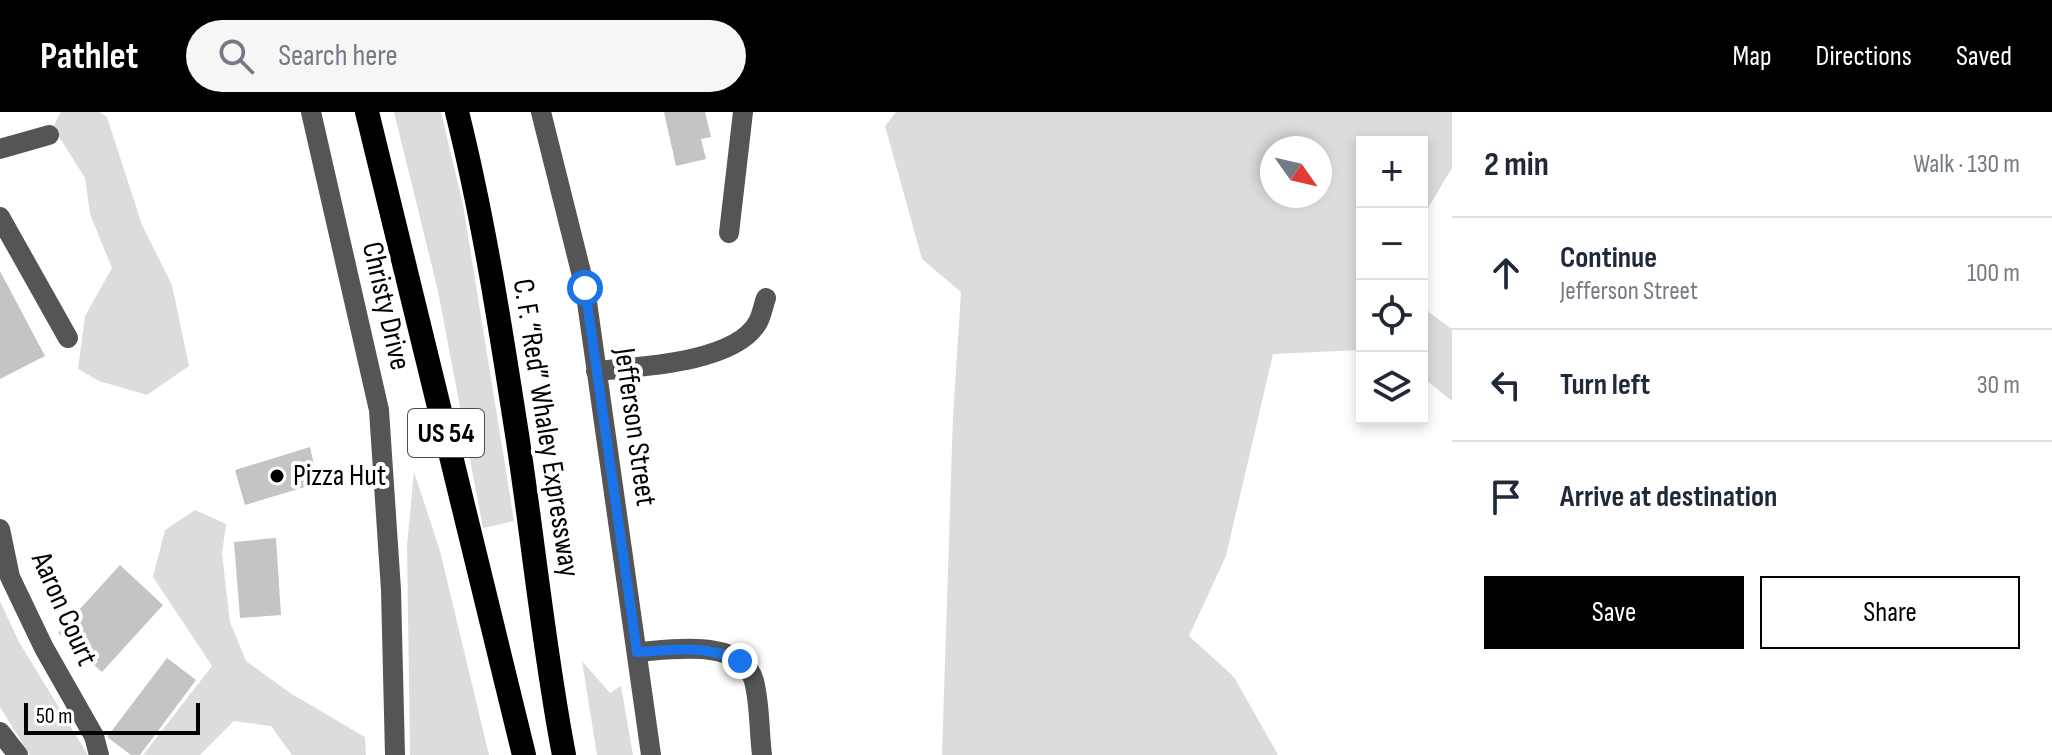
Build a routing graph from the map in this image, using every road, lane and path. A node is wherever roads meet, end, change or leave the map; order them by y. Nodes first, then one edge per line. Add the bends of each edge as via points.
1 (311, 112) edge
2 (367, 112) edge
3 (457, 112) edge
4 (541, 112) edge
5 (743, 112) edge
6 (49, 135) dead end
7 (0, 149) edge
8 (0, 217) edge
9 (729, 233) dead end
10 (766, 298) dead end
11 (68, 338) dead end
12 (596, 371) junction
13 (0, 529) edge
14 (637, 652) junction
15 (0, 732) edge
16 (18, 755) edge
17 (99, 755) edge
18 (395, 755) edge
19 (521, 755) edge
20 (564, 755) edge
21 (651, 755) edge
22 (762, 755) edge

1 - 18 street, Christy Drive via 379,410
2 - 19 highway, US 54
3 - 20 highway, C. F. “Red” Whaley Expressway / US 54 via 518,440
4 - 12 street, Jefferson Street via 585,288
5 - 9 street
6 - 7 street
8 - 11 street
10 - 12 street via 757,324 717,352
12 - 14 street, Jefferson Street
13 - 17 street, Aaron Court via 10,577 94,736
14 - 21 street, Jefferson Street
14 - 22 street via 695,648 740,661 753,678
15 - 16 street

